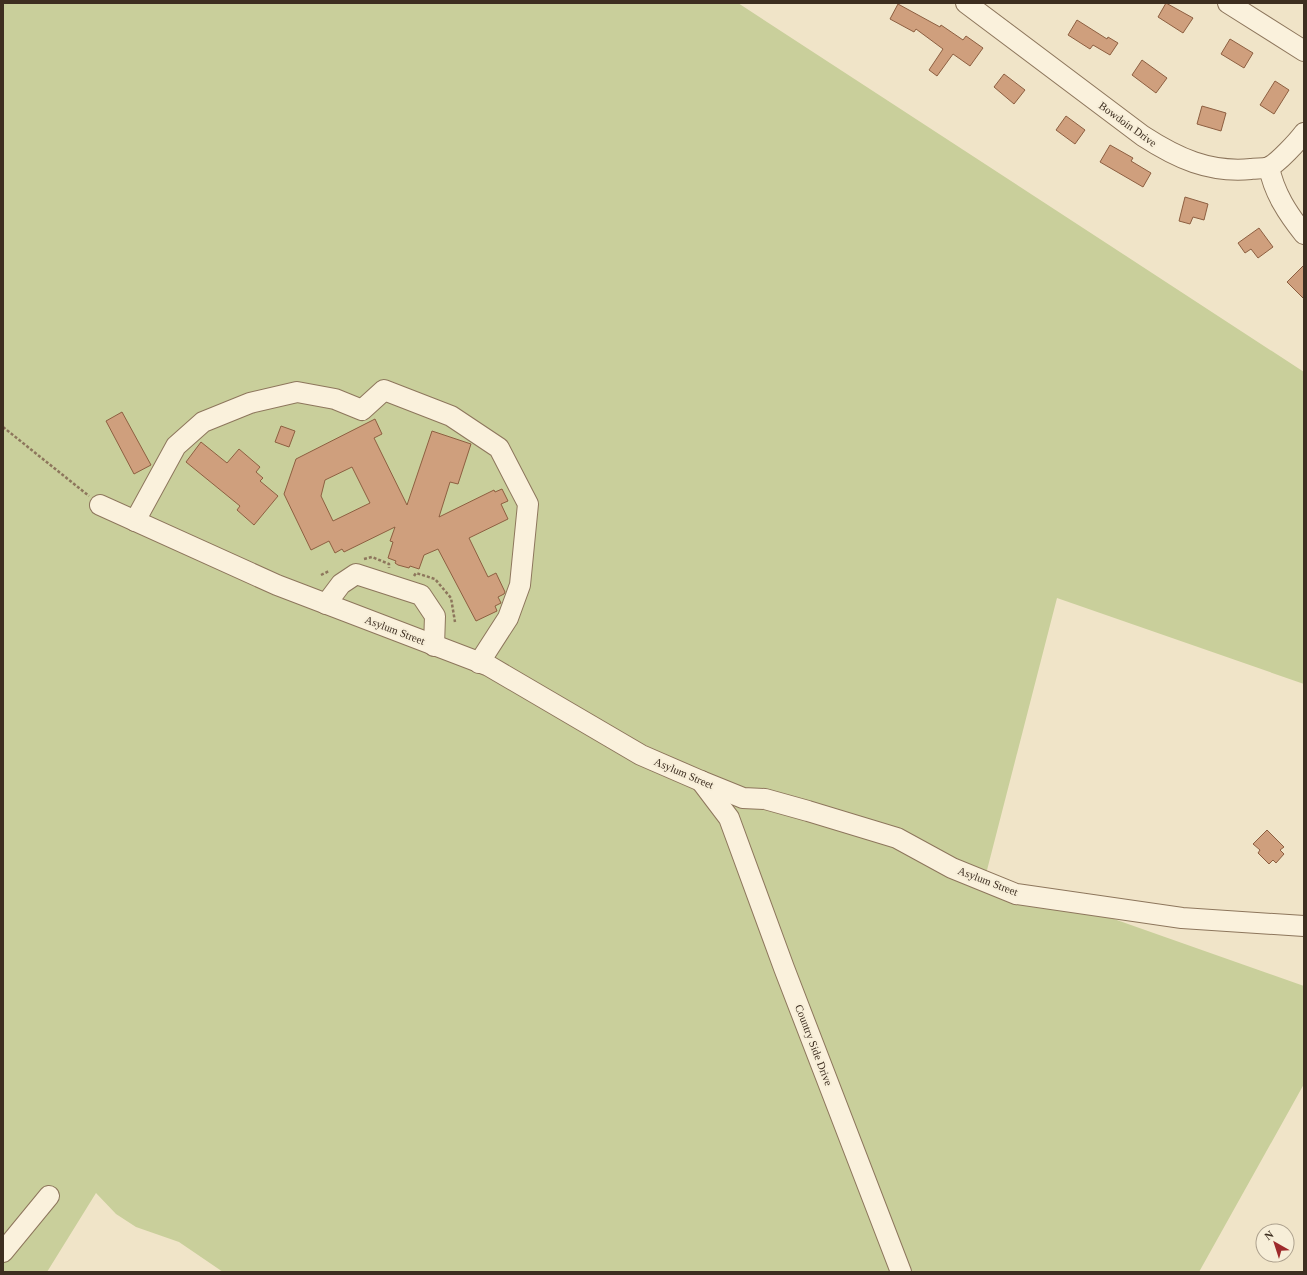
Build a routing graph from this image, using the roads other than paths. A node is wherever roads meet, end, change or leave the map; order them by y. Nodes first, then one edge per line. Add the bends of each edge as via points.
1 (966, 3) edge
2 (1228, 3) edge
3 (1304, 51) edge
4 (1304, 133) edge
5 (1269, 167) junction
6 (1304, 234) edge
7 (100, 505) road end
8 (135, 521) junction
9 (326, 604) junction
10 (434, 646) junction
11 (479, 662) junction
12 (701, 781) junction
13 (743, 798) junction
14 (729, 818) junction
15 (1304, 926) edge
16 (49, 1196) dead end
17 (3, 1252) edge
18 (901, 1272) edge

1 - 5 street, Bowdoin Drive via 1137,131 1168,151 1214,168 1235,170
2 - 3 street
4 - 5 street via 1295,145
5 - 6 street via 1276,193
7 - 8 street, Asylum Street
8 - 9 street, Asylum Street via 277,585
8 - 11 street via 176,446 203,422 250,403 296,392 335,398 362,410 384,390 451,416 499,448 528,504 520,585 508,618
9 - 10 street, Asylum Street
9 - 10 street via 341,584 356,574 420,595 435,616
10 - 11 street, Asylum Street
11 - 12 street, Asylum Street via 641,755
12 - 13 street, Asylum Street
12 - 14 street, Country Side Drive
13 - 14 street via 731,808
13 - 15 street, Asylum Street via 772,801 808,810 897,838 952,868 1016,894 1182,918
14 - 18 street, Country Side Drive
16 - 17 street

